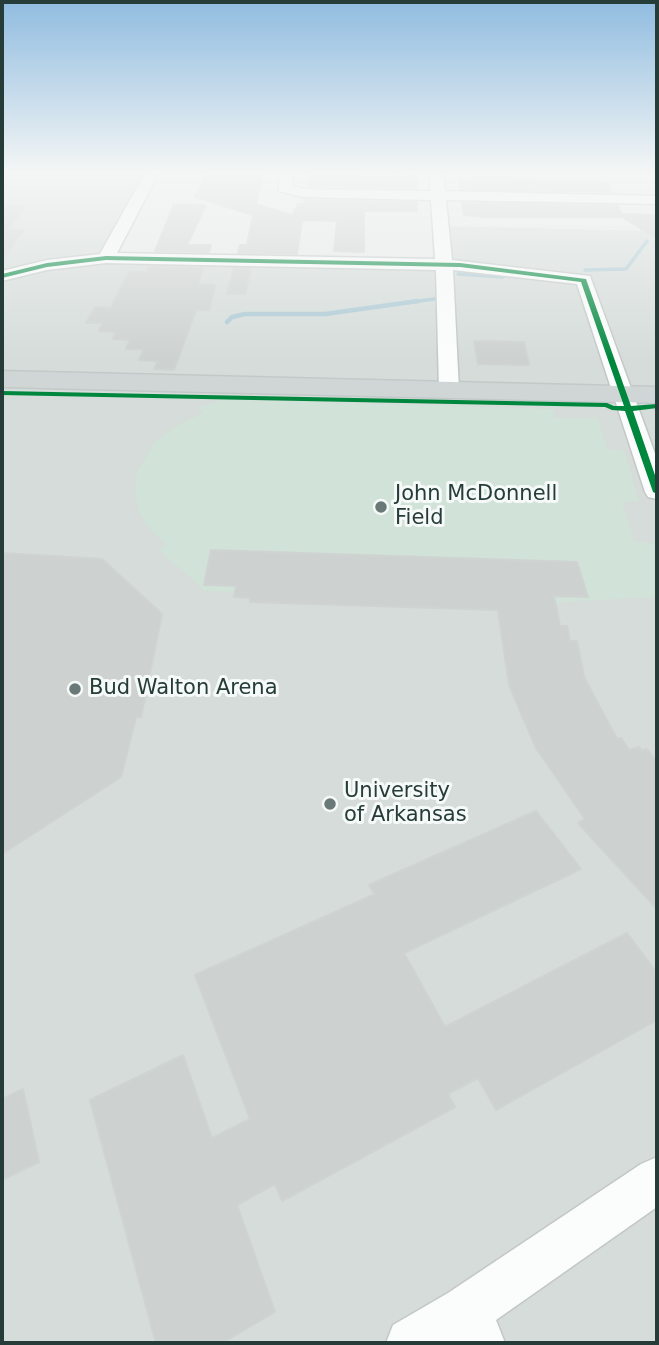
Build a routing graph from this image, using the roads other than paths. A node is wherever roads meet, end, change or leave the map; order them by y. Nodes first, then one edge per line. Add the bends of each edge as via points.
1 (119, 234) edge
2 (442, 234) edge
3 (106, 258) junction
4 (445, 265) junction
5 (2, 276) edge
6 (2, 379) edge
7 (449, 390) junction
8 (623, 394) junction
9 (657, 395) edge
10 (657, 492) edge
11 (657, 1180) edge
12 (473, 1327) edge
13 (411, 1343) edge

1 - 3 street
2 - 4 street
3 - 4 street
3 - 5 street
4 - 7 street
4 - 8 street via 584,280
6 - 7 main road
7 - 8 main road
8 - 9 main road
8 - 10 street
11 - 12 street
12 - 13 street

